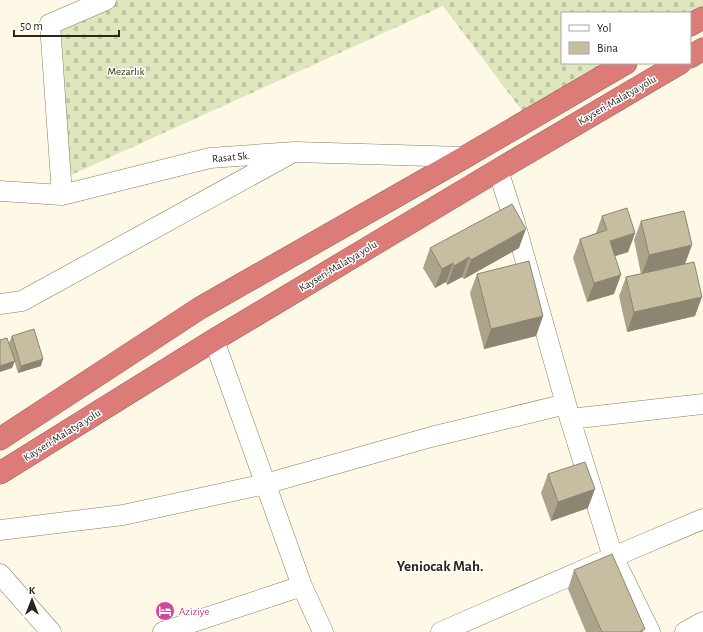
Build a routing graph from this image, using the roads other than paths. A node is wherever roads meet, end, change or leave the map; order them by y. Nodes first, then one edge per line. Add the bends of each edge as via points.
1 (106, 0) edge
2 (703, 18) edge
3 (691, 24) edge
4 (703, 49) edge
5 (691, 56) edge
6 (624, 64) edge
7 (678, 64) edge
8 (294, 152) junction
9 (465, 157) junction
10 (498, 170) junction
11 (0, 191) edge
12 (62, 195) junction
13 (0, 304) edge
14 (214, 340) junction
15 (703, 404) edge
16 (568, 412) junction
17 (0, 439) edge
18 (0, 473) edge
19 (265, 484) junction
20 (703, 519) edge
21 (0, 530) edge
22 (613, 557) junction
23 (0, 574) edge
24 (302, 586) junction
25 (703, 622) edge
26 (50, 632) edge
27 (163, 632) edge
28 (323, 632) edge
29 (442, 632) edge
30 (650, 632) edge
31 (685, 632) edge

1 - 12 street via 50,24
2 - 3 highway
4 - 5 highway
6 - 9 highway
7 - 10 highway, Kayseri-Malatya yolu
8 - 9 street, Rasat Sk.
8 - 12 street, Rasat Sk. via 210,158
8 - 13 street via 22,301
9 - 17 highway via 200,308
10 - 14 highway, Kayseri-Malatya yolu
10 - 16 street
11 - 12 street, Rasat Sk.
14 - 18 highway, Kayseri-Malatya yolu
14 - 19 street
15 - 16 street
16 - 19 street via 431,437
16 - 22 street
19 - 21 street via 123,514
19 - 24 street
20 - 22 street
22 - 29 street
22 - 30 street
23 - 26 street
24 - 27 street
24 - 28 street
25 - 31 street

